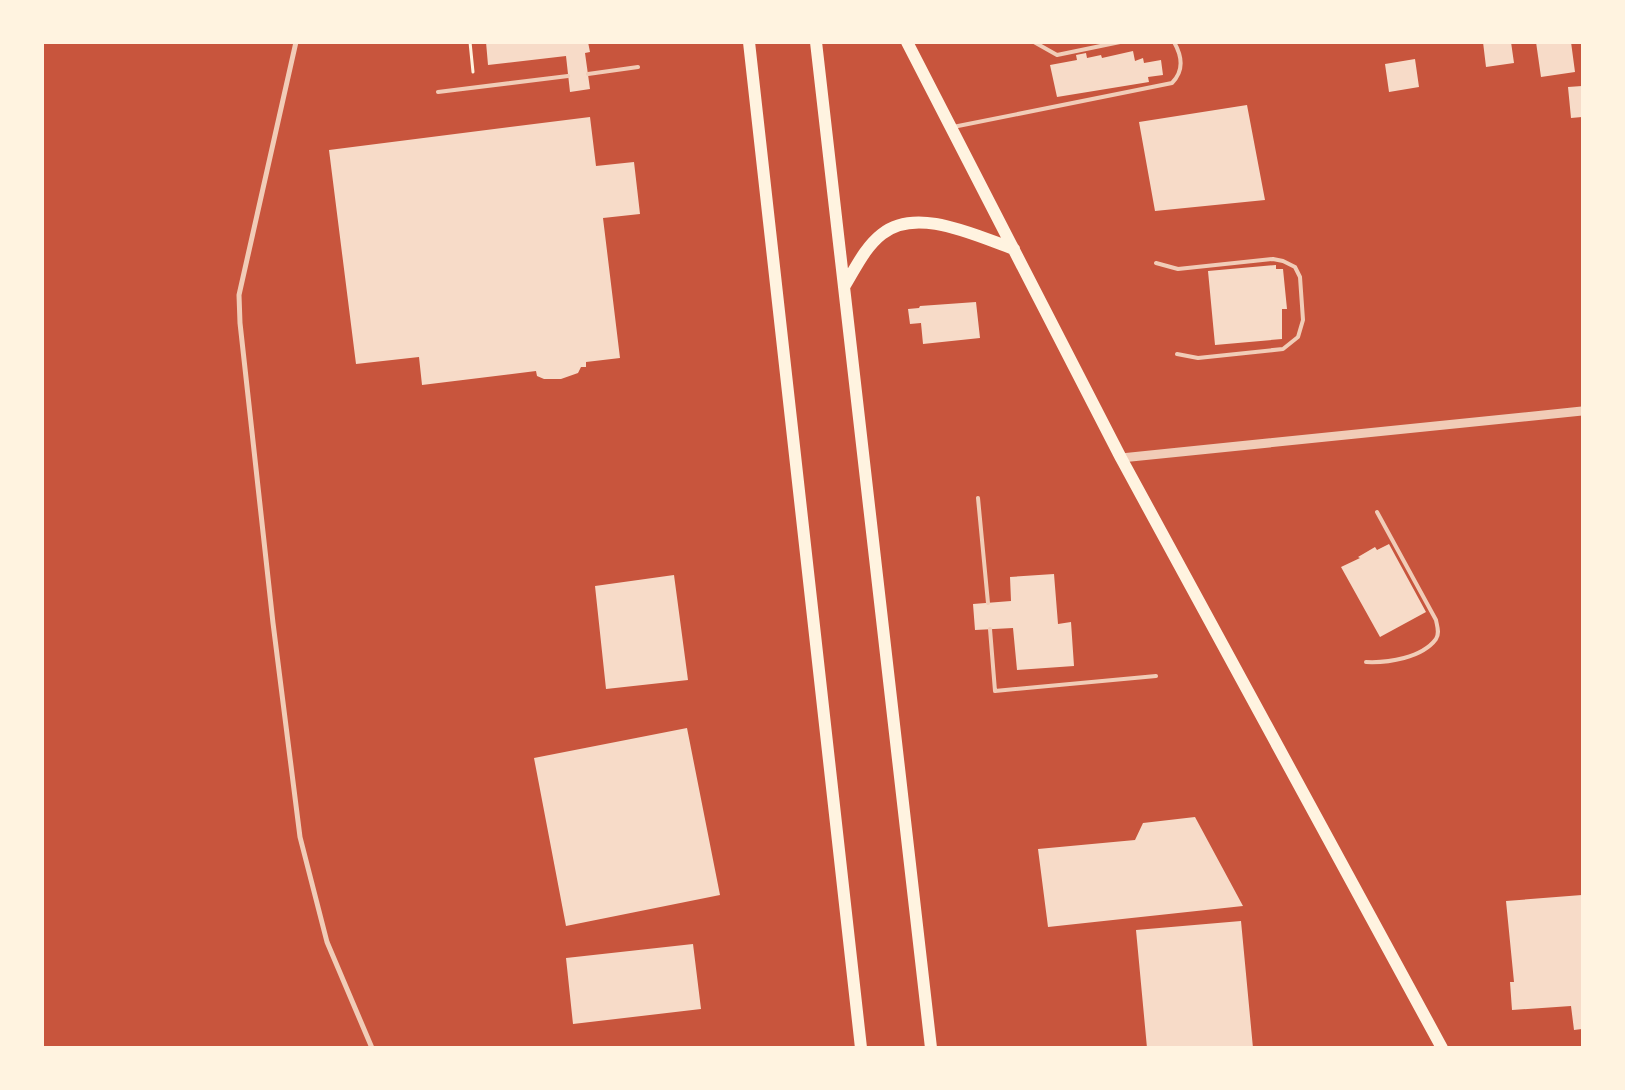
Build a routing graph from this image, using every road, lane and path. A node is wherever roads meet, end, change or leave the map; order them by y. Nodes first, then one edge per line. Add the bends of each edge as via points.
1 (296, 42) edge
2 (470, 42) edge
3 (749, 42) edge
4 (816, 42) edge
5 (907, 42) edge
6 (1034, 42) edge
7 (1120, 42) edge
8 (1174, 42) edge
9 (638, 67) dead end
10 (474, 74) dead end
11 (588, 74) dead end
12 (568, 76) dead end
13 (438, 92) dead end
14 (951, 128) junction
15 (1014, 249) junction
16 (1156, 263) dead end
17 (844, 287) junction
18 (1178, 354) dead end
19 (1582, 411) edge
20 (1121, 458) junction
21 (978, 498) dead end
22 (1377, 512) dead end
23 (988, 603) dead end
24 (990, 630) dead end
25 (1366, 662) dead end
26 (1156, 676) dead end
27 (372, 1048) edge
28 (861, 1048) edge
29 (931, 1048) edge
30 (1442, 1048) edge

1 - 27 street via 239,296 240,323 300,837 327,942
2 - 10 path
3 - 28 main road
4 - 17 main road
5 - 14 main road
6 - 7 lane via 1057,55
8 - 14 lane via 1181,67 1179,76 1172,83
9 - 11 lane
12 - 13 lane
14 - 15 main road
15 - 17 main road via 932,222 897,225 881,234 861,258
15 - 20 main road
16 - 18 lane via 1178,268 1273,258 1295,267 1300,277 1303,320 1298,337 1283,349 1198,358
17 - 29 main road
19 - 20 street
20 - 30 main road
21 - 23 lane
22 - 25 lane via 1436,620 1438,630 1436,639 1416,653 1393,660
24 - 26 lane via 995,691

